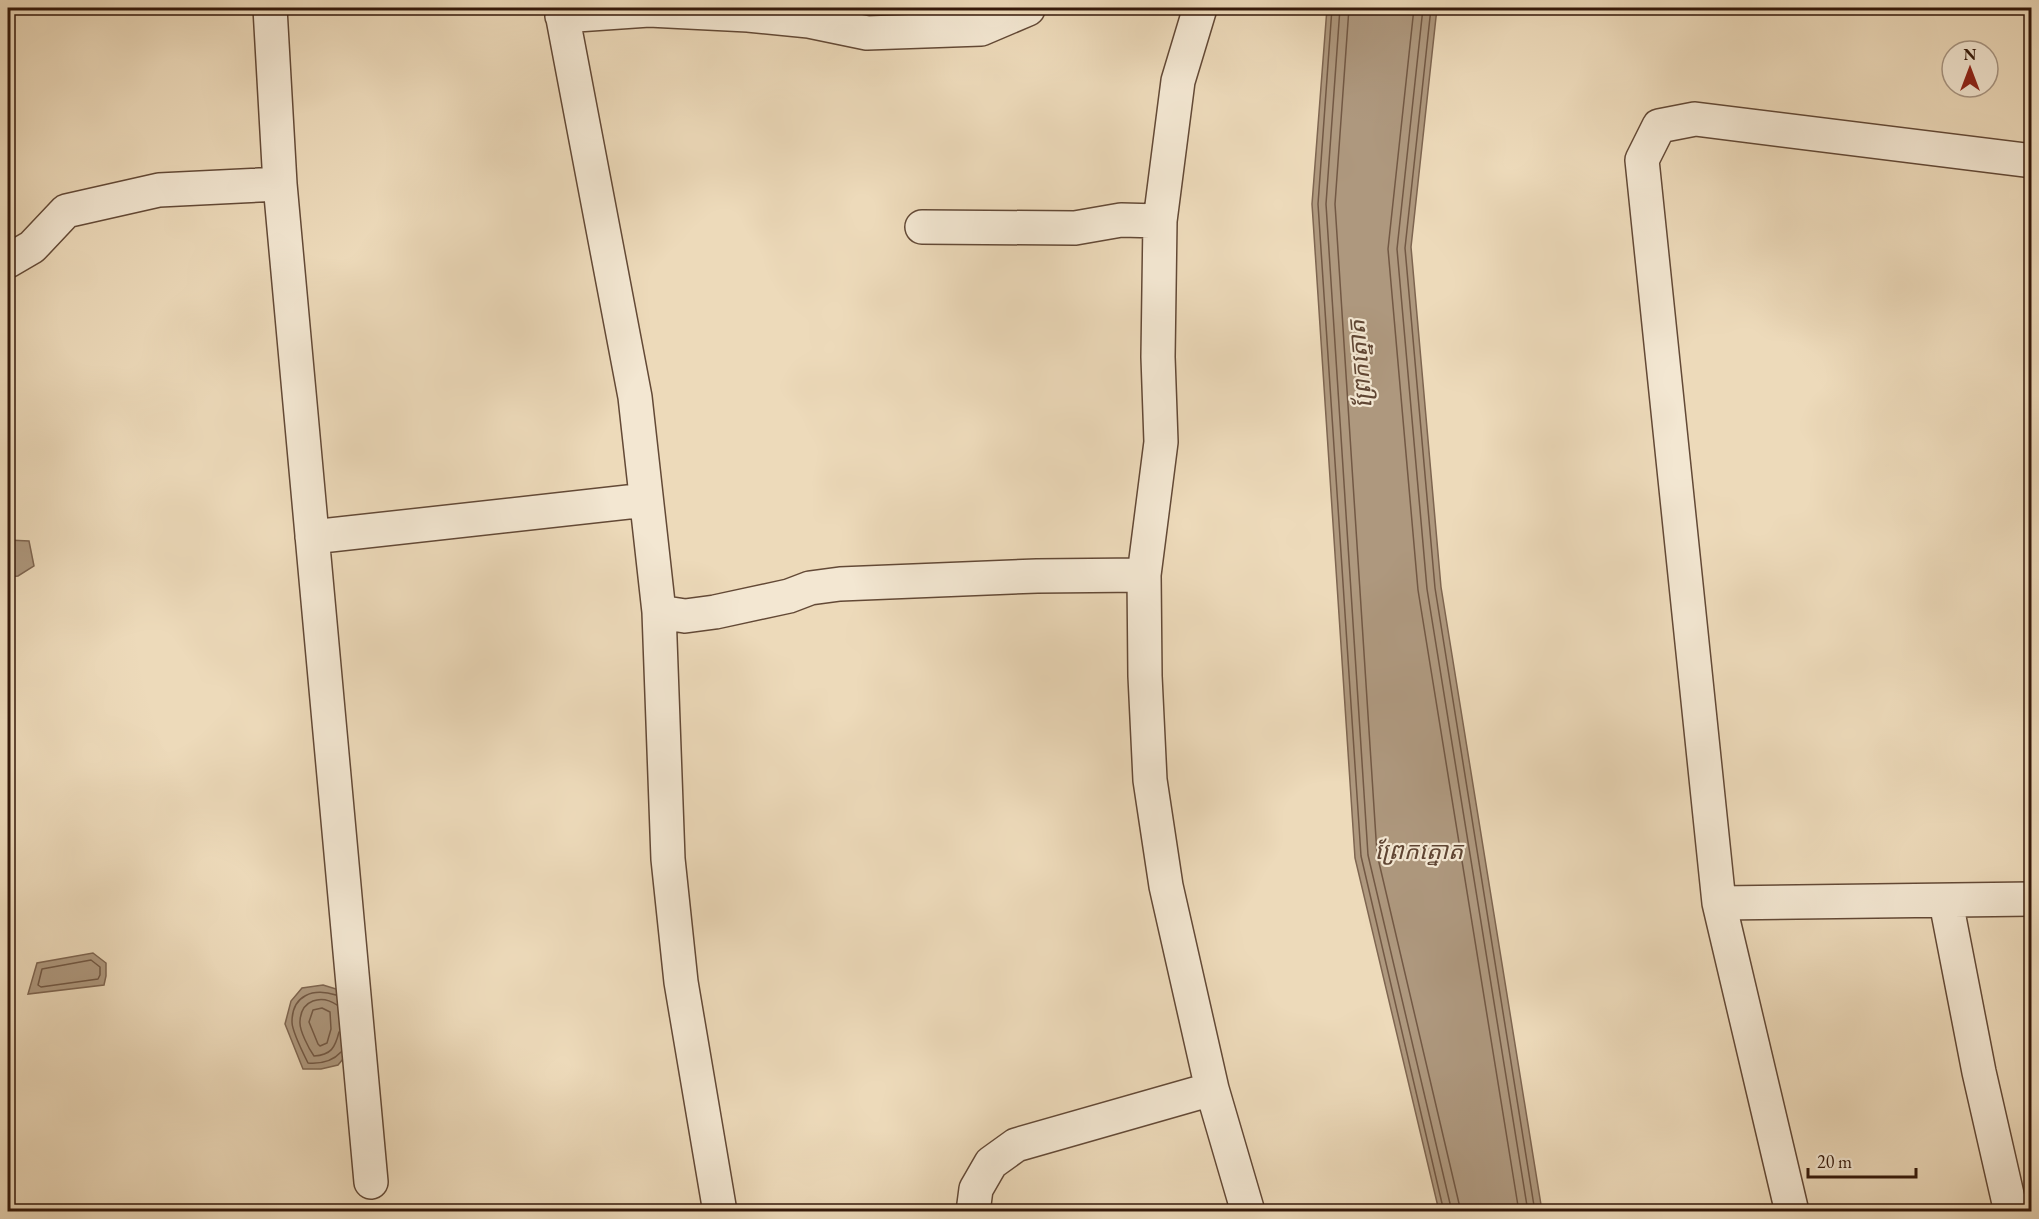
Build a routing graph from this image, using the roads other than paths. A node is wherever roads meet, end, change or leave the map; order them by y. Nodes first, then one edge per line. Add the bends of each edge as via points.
1 (270, 8) edge
2 (1200, 8) edge
3 (1028, 9) edge
4 (562, 12) edge
5 (2031, 161) edge
6 (280, 184) junction
7 (1160, 221) junction
8 (922, 227) dead end
9 (8, 261) edge
10 (646, 500) junction
11 (312, 537) junction
12 (1144, 575) junction
13 (659, 612) junction
14 (2031, 899) edge
15 (1946, 902) junction
16 (1719, 903) junction
17 (1212, 1089) junction
18 (371, 1182) dead end
19 (720, 1212) edge
20 (973, 1212) edge
21 (1248, 1212) edge
22 (1792, 1212) edge
23 (2011, 1212) edge

1 - 6 street
2 - 7 street via 1178,81
3 - 4 street via 981,29 890,33 748,15 649,10
4 - 10 street via 635,396
5 - 16 street via 1695,119 1659,126 1642,160
6 - 9 street via 159,189 66,211 32,247
6 - 11 street
7 - 8 street via 1121,220 1075,228
7 - 12 street via 1161,442
10 - 11 street
10 - 13 street
11 - 18 street
12 - 13 street via 840,585 810,588 715,612 686,616
12 - 17 street via 1150,780 1166,886
13 - 19 street via 668,859 681,982
14 - 15 street
15 - 16 street
15 - 23 street
16 - 22 street
17 - 20 street via 1016,1145 991,1163 976,1189
17 - 21 street

